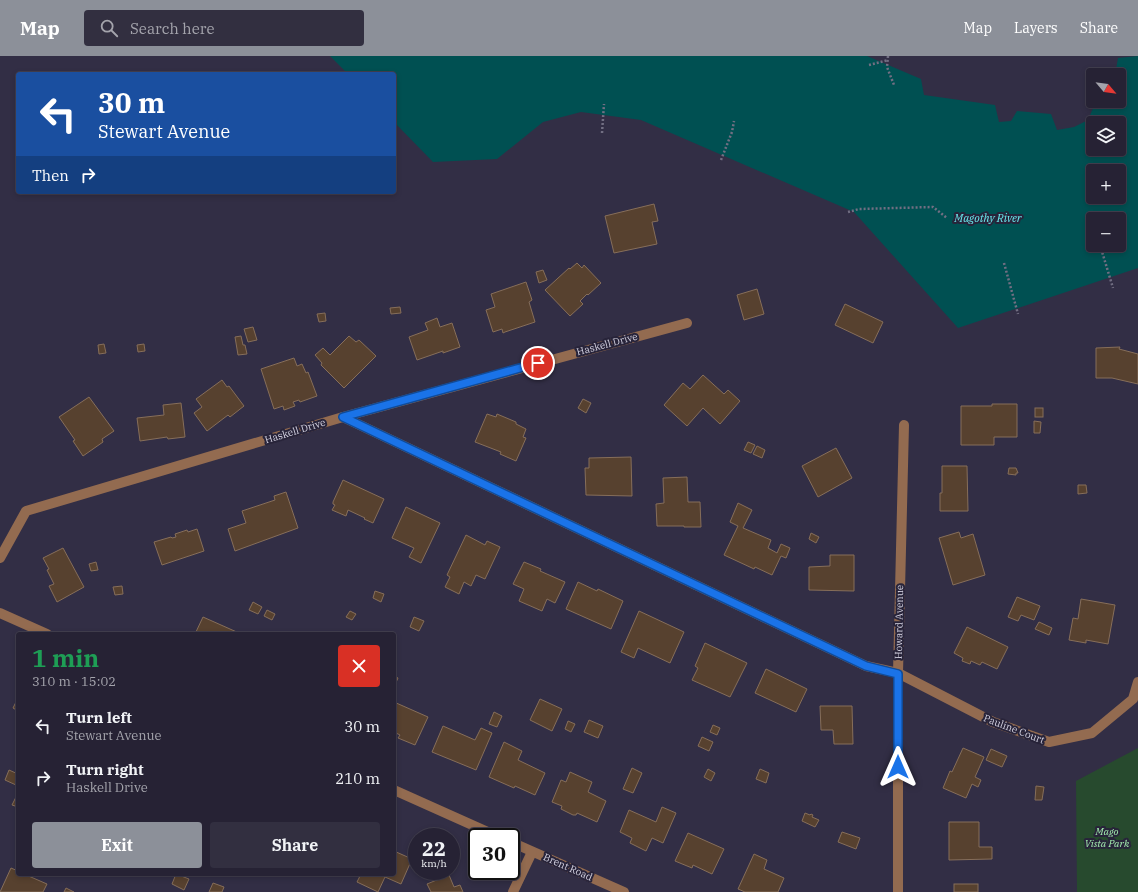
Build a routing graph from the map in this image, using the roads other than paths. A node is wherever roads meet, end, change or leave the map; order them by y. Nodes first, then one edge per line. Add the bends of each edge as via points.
1 (688, 322) dead end
2 (343, 417) junction
3 (904, 425) dead end
4 (0, 558) edge
5 (0, 613) edge
6 (43, 632) edge
7 (898, 674) junction
8 (1138, 682) edge
9 (396, 791) edge
10 (479, 828) edge
11 (520, 846) edge
12 (532, 852) junction
13 (514, 892) edge
14 (624, 892) edge
15 (898, 892) edge

1 - 2 street, Haskell Drive
2 - 4 street, Haskell Drive via 26,511
2 - 7 street, Pauline Court via 866,666
3 - 7 street, Howard Avenue
5 - 6 street
7 - 8 street, Pauline Court via 993,722 1049,742 1092,733 1133,699
7 - 15 street, Howard Avenue
9 - 10 street
11 - 12 street, Brent Road
12 - 13 street
12 - 14 street, Brent Road

